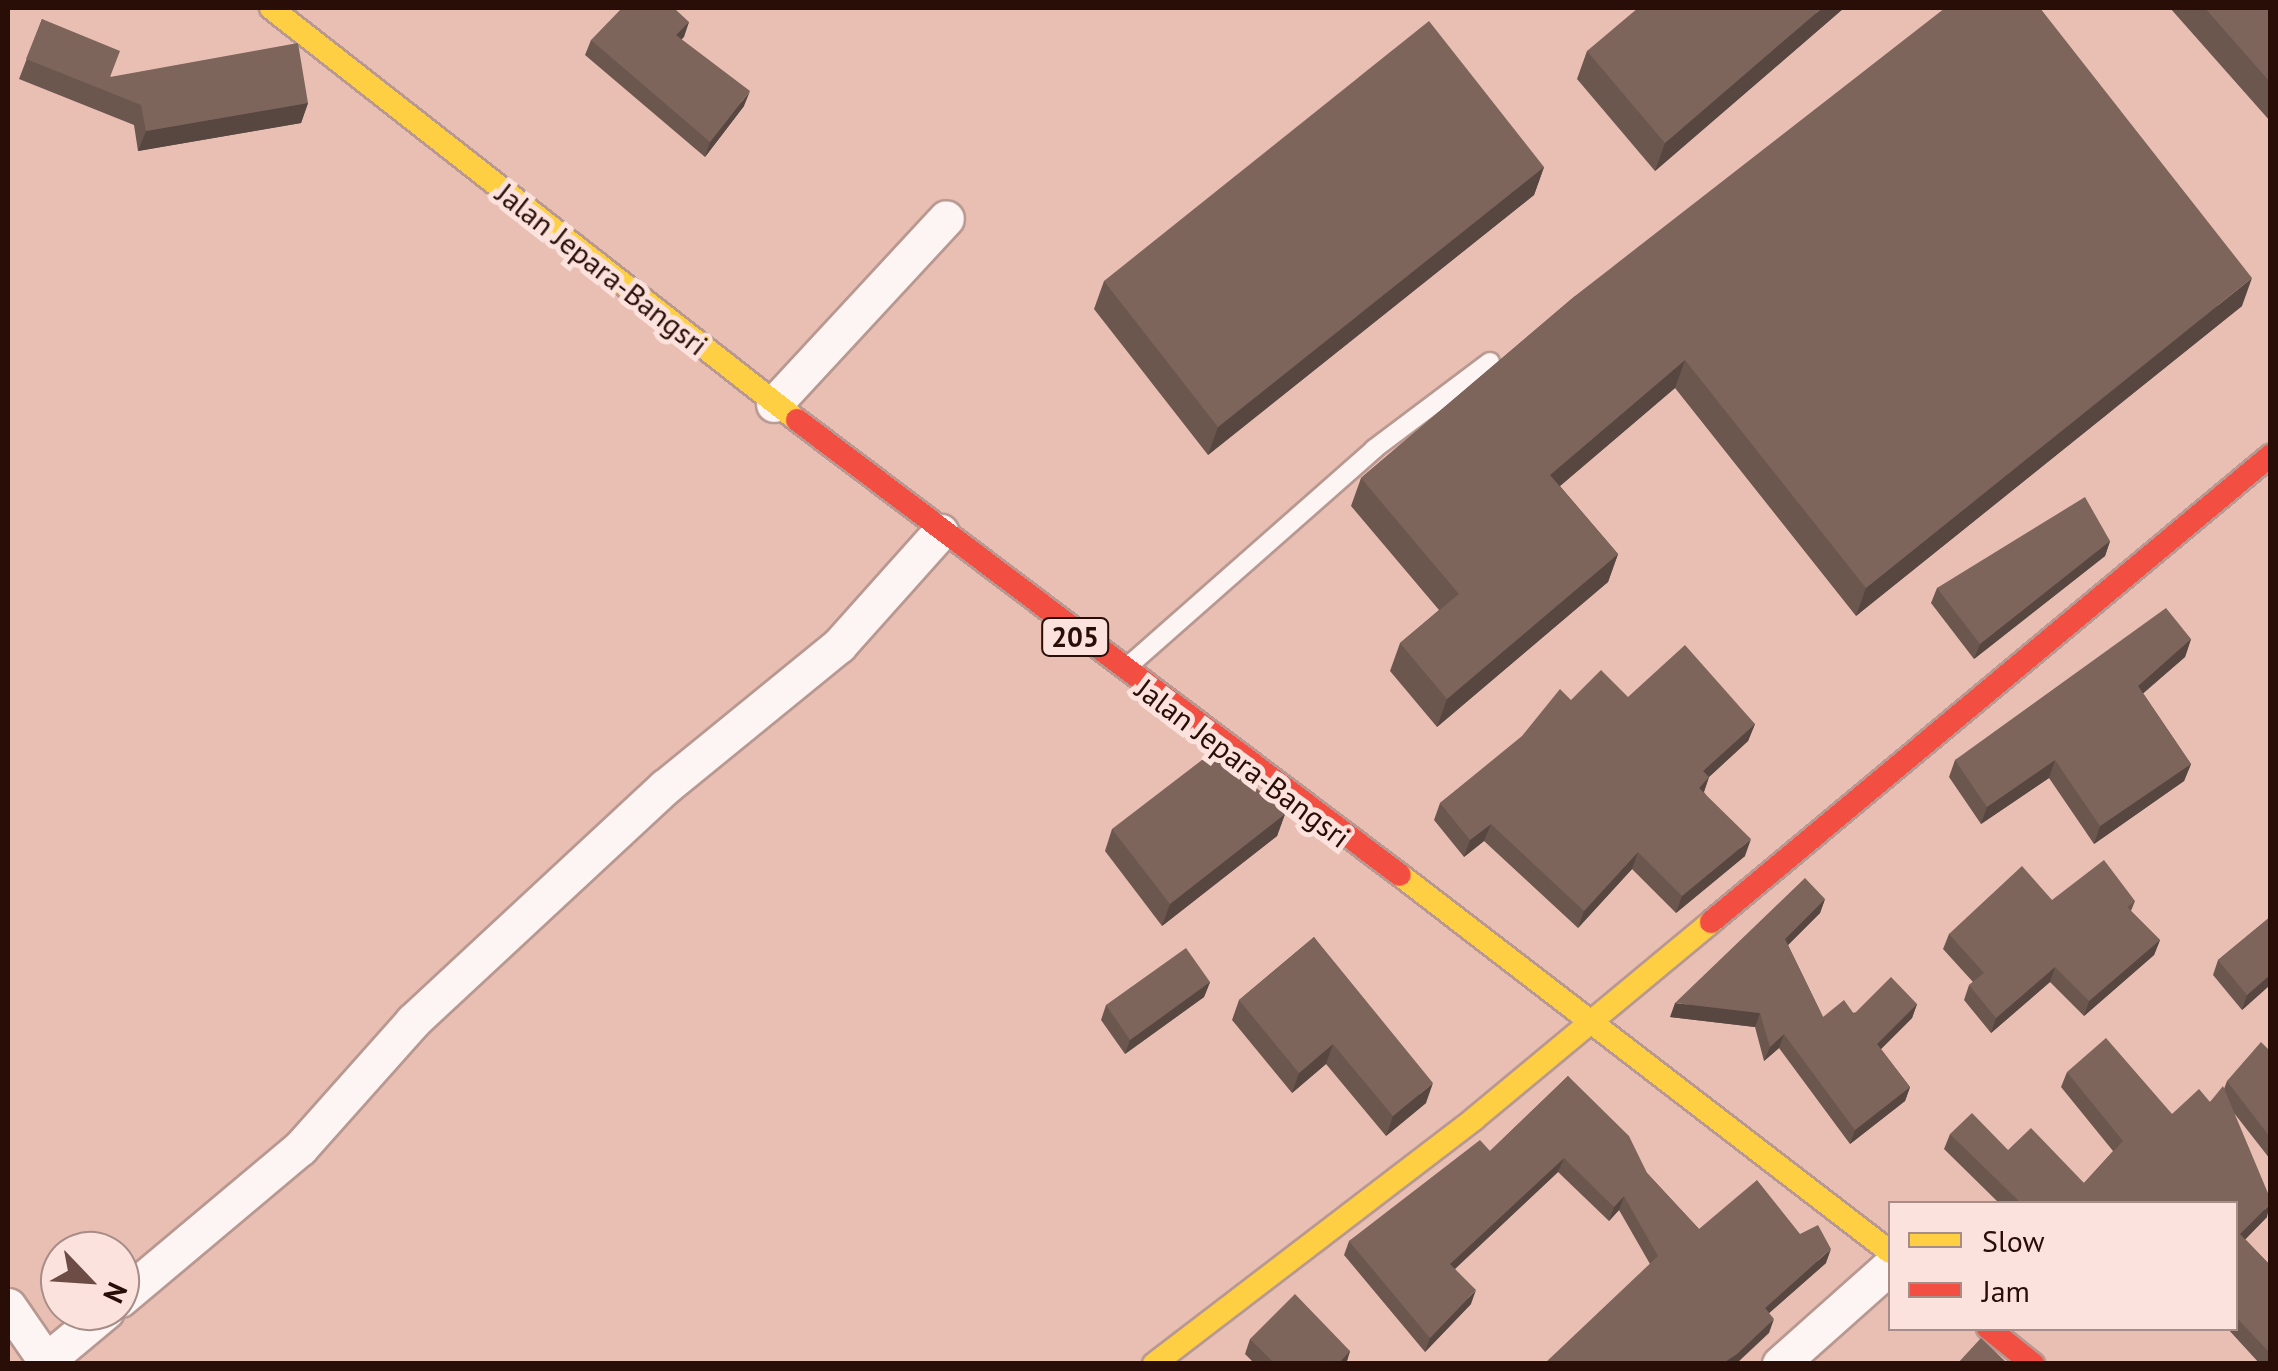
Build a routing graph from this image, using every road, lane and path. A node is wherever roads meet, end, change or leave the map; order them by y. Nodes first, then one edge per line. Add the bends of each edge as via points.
1 (271, 8) edge
2 (946, 218) dead end
3 (1490, 362) edge
4 (774, 404) junction
5 (2270, 456) edge
6 (940, 532) junction
7 (1122, 672) junction
8 (1591, 1015) junction
9 (1888, 1250) edge
10 (1888, 1268) edge
11 (140, 1282) edge
12 (8, 1306) edge
13 (83, 1331) edge
14 (1992, 1331) edge
15 (47, 1362) edge
16 (1154, 1364) edge
17 (1780, 1364) edge
18 (2033, 1364) edge

1 - 4 main road, Jalan Jepara-Bangsri / 205
2 - 4 street
3 - 7 lane via 1374,448
4 - 6 main road, Jalan Jepara-Bangsri / 205
5 - 8 main road
6 - 7 main road, Jalan Jepara-Bangsri / 205
6 - 11 street via 839,645 666,787 413,1021 300,1148
7 - 8 main road, Jalan Jepara-Bangsri / 205
8 - 9 main road, Jalan Jepara-Bangsri / 205
8 - 16 main road via 1474,1119
10 - 17 street
12 - 15 street
13 - 15 street
14 - 18 main road

